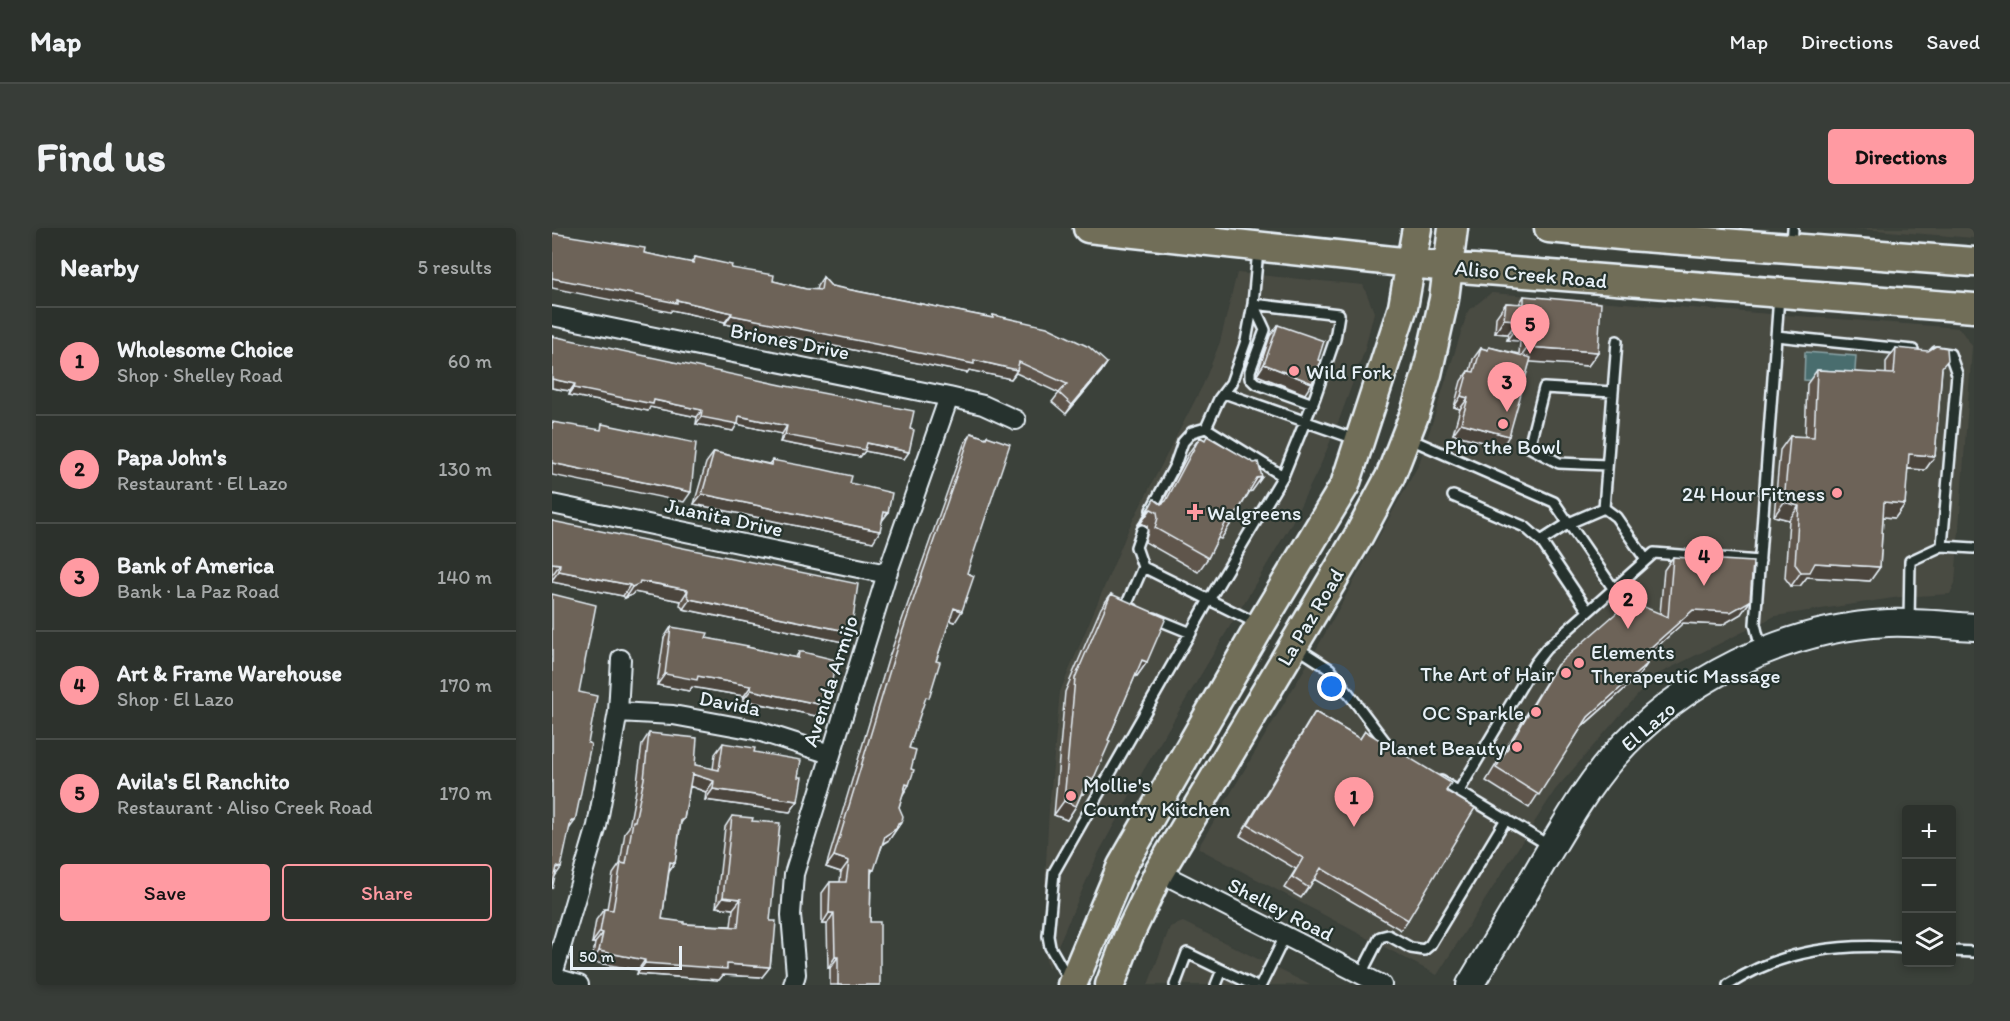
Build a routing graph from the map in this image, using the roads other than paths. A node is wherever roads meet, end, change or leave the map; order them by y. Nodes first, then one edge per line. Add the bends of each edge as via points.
1 (1417, 228) edge
2 (1453, 228) edge
3 (1549, 228) edge
4 (1104, 229) edge
5 (1792, 238) edge
6 (1258, 247) junction
7 (1974, 262) edge
8 (1412, 263) junction
9 (1448, 267) junction
10 (1779, 294) junction
11 (1253, 304) junction
12 (1974, 308) edge
13 (552, 316) edge
14 (1776, 336) junction
15 (1617, 341) dead end
16 (1613, 392) junction
17 (1224, 393) junction
18 (949, 397) junction
19 (1312, 404) junction
20 (1016, 420) dead end
21 (1306, 421) junction
22 (1206, 428) junction
23 (1406, 437) junction
24 (1360, 441) junction
25 (1607, 465) junction
26 (1283, 476) junction
27 (1345, 485) junction
28 (1453, 496) dead end
29 (552, 504) edge
30 (1604, 508) junction
31 (1151, 511) edge
32 (1569, 523) junction
33 (1142, 530) dead end
34 (1541, 541) junction
35 (1942, 546) junction
36 (1974, 548) edge
37 (1646, 560) junction
38 (1760, 561) junction
39 (1143, 567) junction
40 (887, 574) junction
41 (1613, 588) junction
42 (1209, 600) junction
43 (1588, 611) junction
44 (1909, 623) junction
45 (1260, 626) junction
46 (1974, 627) edge
47 (1191, 633) junction
48 (1293, 646) junction
49 (1762, 652) junction
50 (621, 659) dead end
51 (618, 712) junction
52 (1200, 733) junction
53 (830, 754) junction
54 (1402, 757) edge
55 (1226, 760) junction
56 (1434, 777) edge
57 (1459, 792) junction
58 (1506, 819) junction
59 (1552, 847) junction
60 (1159, 872) junction
61 (1285, 936) junction
62 (1902, 948) edge
63 (1956, 951) edge
64 (1974, 952) edge
65 (1222, 970) junction
66 (1360, 974) junction
67 (552, 977) edge
68 (579, 985) edge
69 (793, 985) edge
70 (1072, 985) edge
71 (1110, 985) edge
72 (1175, 985) edge
73 (1216, 985) edge
74 (1252, 985) edge
75 (1261, 985) edge
76 (1382, 985) edge
77 (1470, 985) edge
78 (1728, 985) edge

1 - 8 main road, La Paz Road
2 - 9 main road, La Paz Road
3 - 5 main road
4 - 6 main road, Aliso Creek Road
5 - 7 main road
6 - 8 main road, Aliso Creek Road
6 - 11 lane
8 - 9 main road, Aliso Creek Road
8 - 24 main road, La Paz Road via 1403,307
9 - 10 main road, Aliso Creek Road
9 - 23 main road, La Paz Road via 1427,374
10 - 12 main road, Aliso Creek Road
10 - 14 lane
11 - 17 lane via 1246,341
11 - 19 lane via 1265,330 1250,378
11 - 19 lane via 1339,314 1335,339
13 - 18 street, Briones Drive
14 - 35 lane via 1950,354 1957,374
14 - 38 lane
15 - 16 lane
16 - 25 lane
16 - 25 lane via 1544,388 1529,447 1559,463
17 - 21 lane
17 - 22 lane
18 - 20 street, Briones Drive via 983,405
18 - 40 street, Avenida Armijo
19 - 21 lane
21 - 24 lane
21 - 26 lane
22 - 26 lane
22 - 31 lane via 1192,432 1183,442
23 - 32 lane via 1554,502
23 - 48 main road, La Paz Road via 1358,537
24 - 27 main road, La Paz Road
25 - 30 lane
26 - 42 lane
27 - 45 main road, La Paz Road
27 - 48 main road via 1346,513 1293,607
28 - 34 lane via 1525,527
29 - 40 street, Juanita Drive
30 - 32 lane
30 - 37 lane via 1616,517
32 - 34 lane
32 - 41 lane
33 - 39 lane via 1136,547
34 - 43 lane
35 - 36 lane
35 - 44 lane via 1910,561
37 - 38 lane via 1654,553
37 - 41 lane
38 - 49 lane via 1755,624
39 - 42 lane
39 - 47 lane via 1126,606
40 - 53 street, Avenida Armijo
41 - 43 lane
42 - 45 lane
42 - 47 lane
43 - 57 lane via 1535,663
44 - 46 street, El Lazo
44 - 49 street, El Lazo via 1860,626 1813,635
45 - 52 main road, La Paz Road
45 - 55 main road via 1261,662 1224,730
47 - 70 lane via 1054,872 1050,947
48 - 54 lane via 1330,669 1390,751
48 - 55 main road, La Paz Road
49 - 59 street, El Lazo via 1705,680 1654,718 1613,758
50 - 51 street
51 - 53 street, Davida via 673,715 755,730
51 - 67 street via 597,825
52 - 60 main road via 1199,764 1156,844 1153,861
52 - 70 main road, La Paz Road via 1122,866
53 - 69 street, Avenida Armijo via 794,874
55 - 60 main road, La Paz Road
56 - 57 lane
57 - 58 lane
58 - 59 lane
58 - 66 lane via 1430,945 1424,950 1411,948 1388,935 1380,936
59 - 77 street, El Lazo
60 - 61 street, Shelley Road
60 - 70 main road via 1133,891 1100,964
60 - 71 main road, La Paz Road
61 - 66 street, Shelley Road
61 - 75 lane
62 - 78 lane via 1821,948 1773,962
63 - 64 lane
65 - 72 lane via 1187,952
65 - 73 lane
65 - 74 lane
66 - 76 street, Shelley Road
67 - 68 street

